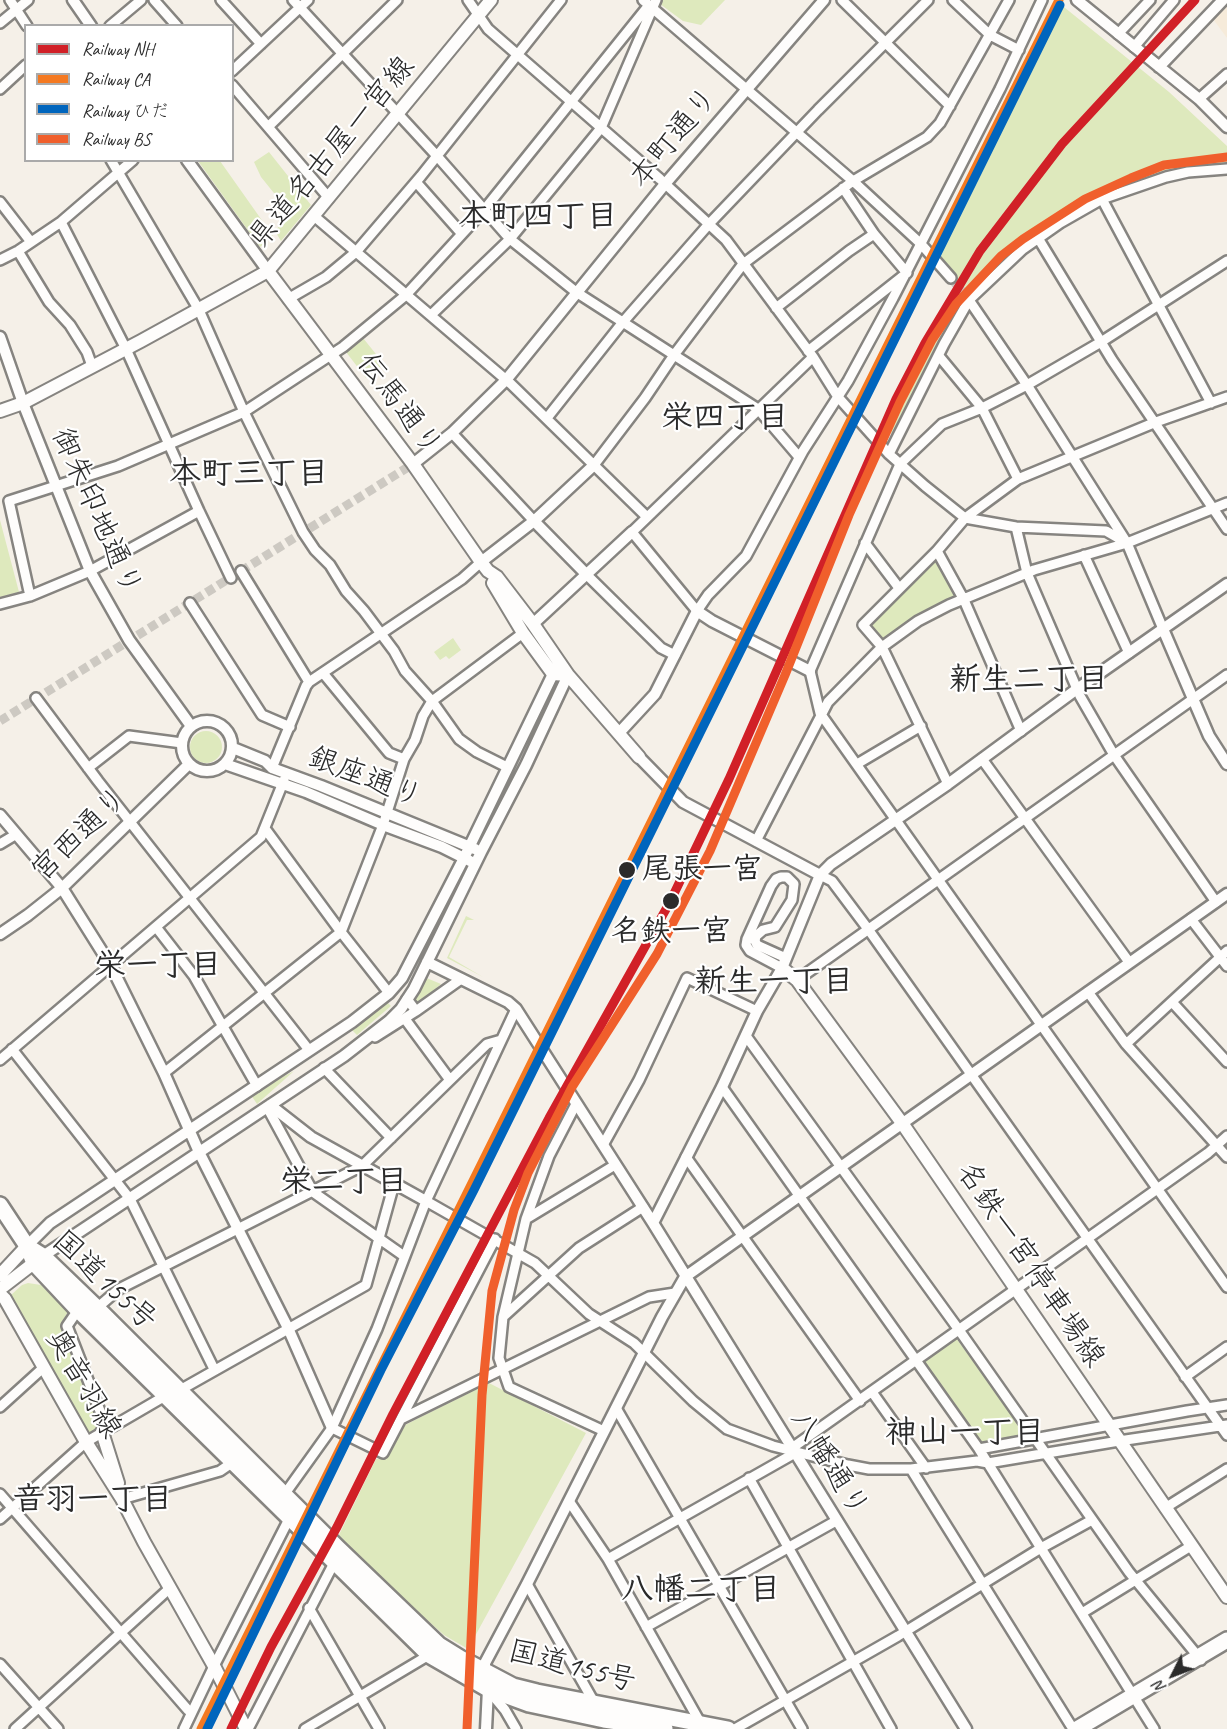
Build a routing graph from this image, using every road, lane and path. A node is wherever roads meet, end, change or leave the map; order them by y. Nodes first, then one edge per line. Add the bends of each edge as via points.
1 (10, 0) edge
2 (28, 0) edge
3 (74, 0) edge
4 (141, 0) edge
5 (154, 0) edge
6 (220, 0) edge
7 (293, 0) edge
8 (308, 0) edge
9 (397, 0) edge
10 (468, 0) edge
11 (490, 0) edge
12 (561, 0) edge
13 (824, 0) edge
14 (842, 0) edge
15 (928, 0) edge
16 (953, 0) edge
17 (1009, 0) edge
18 (1042, 0) edge
19 (1150, 0) edge
20 (1174, 0) edge
21 (1223, 0) edge
22 (1079, 1) edge
23 (650, 4) edge
24 (300, 8) junction
25 (17, 9) junction
26 (478, 15) junction
27 (0, 23) edge
28 (26, 24) edge
29 (90, 24) edge
30 (112, 24) edge
31 (175, 24) edge
32 (990, 34) junction
33 (1118, 34) junction
34 (261, 44) junction
35 (885, 44) junction
36 (1134, 47) junction
37 (1018, 50) junction
38 (342, 54) junction
39 (517, 55) junction
40 (24, 67) edge
41 (1159, 67) junction
42 (234, 69) edge
43 (1227, 74) edge
44 (234, 87) edge
45 (0, 89) edge
46 (747, 89) junction
47 (1199, 99) junction
48 (571, 103) junction
49 (950, 106) junction
50 (398, 115) junction
51 (269, 126) junction
52 (1227, 127) edge
53 (601, 128) junction
54 (796, 133) junction
55 (437, 156) junction
56 (112, 162) edge
57 (131, 162) edge
58 (188, 162) edge
59 (1227, 169) edge
60 (118, 173) junction
61 (853, 181) junction
62 (416, 182) junction
63 (666, 184) junction
64 (843, 188) junction
65 (329, 198) junction
66 (1102, 199) junction
67 (0, 202) edge
68 (484, 210) junction
69 (314, 216) junction
70 (61, 222) junction
71 (709, 224) junction
72 (462, 234) junction
73 (874, 234) junction
74 (1038, 238) junction
75 (510, 239) junction
76 (30, 242) junction
77 (921, 244) junction
78 (18, 251) junction
79 (356, 252) junction
80 (0, 260) edge
81 (1227, 261) edge
82 (743, 264) junction
83 (267, 271) junction
84 (906, 273) junction
85 (951, 278) tunnel mouth
86 (576, 292) junction
87 (406, 295) junction
88 (288, 299) junction
89 (969, 300) junction
90 (1159, 304) junction
91 (776, 308) junction
92 (199, 310) junction
93 (431, 315) junction
94 (623, 322) junction
95 (0, 337) edge
96 (1101, 342) junction
97 (126, 349) junction
98 (811, 354) junction
99 (674, 355) junction
100 (331, 356) junction
101 (939, 356) junction
102 (92, 366) junction
103 (506, 380) junction
104 (1027, 385) junction
105 (838, 397) junction
106 (1227, 397) edge
107 (23, 403) junction
108 (1210, 403) junction
109 (982, 408) junction
110 (758, 409) junction
111 (0, 411) edge
112 (244, 412) junction
113 (546, 418) junction
114 (1156, 422) junction
115 (452, 433) junction
116 (171, 445) junction
117 (889, 454) junction
118 (1074, 456) junction
119 (799, 457) junction
120 (413, 464) junction
121 (900, 464) junction
122 (594, 465) junction
123 (1018, 479) junction
124 (56, 487) junction
125 (1227, 503) edge
126 (1212, 508) junction
127 (199, 511) junction
128 (648, 517) junction
129 (965, 518) junction
130 (534, 521) junction
131 (1016, 527) junction
132 (1227, 529) edge
133 (632, 532) junction
134 (865, 543) junction
135 (1127, 543) junction
136 (937, 551) junction
137 (1084, 555) junction
138 (485, 566) junction
139 (90, 571) junction
140 (241, 571) dead end
141 (1028, 573) junction
142 (587, 575) junction
143 (231, 578) dead end
144 (1227, 584) edge
145 (899, 588) junction
146 (30, 596) junction
147 (964, 600) junction
148 (189, 603) dead end
149 (0, 604) edge
150 (697, 610) junction
151 (533, 624) junction
152 (1163, 628) junction
153 (523, 633) junction
154 (380, 634) junction
155 (882, 647) junction
156 (1129, 653) junction
157 (675, 655) junction
158 (810, 671) junction
159 (323, 673) junction
160 (553, 674) junction
161 (568, 675) junction
162 (1227, 675) edge
163 (309, 682) junction
164 (1077, 689) junction
165 (36, 698) dead end
166 (1193, 699) junction
167 (432, 701) junction
168 (820, 713) junction
169 (191, 726) junction
170 (921, 726) junction
171 (290, 727) junction
172 (1021, 731) junction
173 (619, 733) junction
174 (182, 743) junction
175 (233, 748) junction
176 (1114, 755) junction
177 (639, 757) joint
178 (404, 759) junction
179 (982, 759) junction
180 (189, 764) junction
181 (225, 764) junction
182 (857, 764) junction
183 (1227, 764) edge
184 (507, 767) junction
185 (88, 768) junction
186 (272, 768) junction
187 (285, 779) junction
188 (948, 784) junction
189 (387, 812) junction
190 (0, 815) edge
191 (1025, 817) junction
192 (896, 818) junction
193 (130, 821) junction
194 (383, 825) junction
195 (266, 830) junction
196 (15, 835) junction
197 (756, 841) junction
198 (0, 844) edge
199 (469, 846) junction
200 (481, 852) junction
201 (464, 858) junction
202 (475, 864) junction
203 (820, 875) junction
204 (938, 879) junction
205 (62, 888) junction
206 (1227, 894) edge
207 (190, 898) junction
208 (1216, 902) junction
209 (1191, 919) junction
210 (156, 927) junction
211 (868, 929) junction
212 (341, 932) junction
213 (0, 934) edge
214 (1223, 955) edge
215 (427, 962) junction
216 (1129, 962) junction
217 (784, 963) junction
218 (111, 966) junction
219 (1227, 966) edge
220 (461, 979) junction
221 (797, 980) junction
222 (1088, 992) junction
223 (264, 993) junction
224 (389, 993) junction
225 (407, 999) junction
226 (1172, 1002) junction
227 (516, 1009) junction
228 (416, 1011) junction
229 (758, 1011) junction
230 (405, 1019) junction
231 (223, 1025) junction
232 (1041, 1025) junction
233 (746, 1036) junction
234 (501, 1040) junction
235 (1126, 1044) junction
236 (12, 1050) junction
237 (309, 1050) junction
238 (344, 1056) junction
239 (0, 1060) edge
240 (1227, 1062) edge
241 (324, 1068) junction
242 (164, 1073) junction
243 (971, 1074) junction
244 (450, 1080) junction
245 (257, 1086) junction
246 (722, 1087) junction
247 (576, 1104) junction
248 (268, 1106) junction
249 (902, 1123) junction
250 (190, 1132) junction
251 (1227, 1136) edge
252 (392, 1138) junction
253 (603, 1145) junction
254 (1217, 1145) junction
255 (199, 1152) junction
256 (686, 1156) junction
257 (1227, 1156) edge
258 (615, 1165) junction
259 (362, 1166) junction
260 (840, 1167) junction
261 (116, 1180) junction
262 (394, 1184) junction
263 (1158, 1189) junction
264 (313, 1192) junction
265 (800, 1196) junction
266 (130, 1199) junction
267 (426, 1201) junction
268 (0, 1205) edge
269 (643, 1208) junction
270 (526, 1218) junction
271 (653, 1223) junction
272 (238, 1229) junction
273 (742, 1236) junction
274 (379, 1237) junction
275 (495, 1239) junction
276 (1088, 1239) junction
277 (27, 1246) junction
278 (518, 1252) junction
279 (404, 1256) junction
280 (38, 1259) junction
281 (165, 1267) junction
282 (0, 1275) edge
283 (548, 1275) junction
284 (686, 1277) junction
285 (1227, 1287) edge
286 (0, 1289) edge
287 (1015, 1289) junction
288 (675, 1293) junction
289 (0, 1294) edge
290 (97, 1308) junction
291 (78, 1310) junction
292 (503, 1317) junction
293 (601, 1322) junction
294 (288, 1328) junction
295 (958, 1330) junction
296 (1227, 1347) edge
297 (644, 1353) junction
298 (915, 1360) junction
299 (43, 1368) junction
300 (214, 1369) junction
301 (502, 1370) junction
302 (1185, 1377) junction
303 (872, 1392) junction
304 (173, 1393) junction
305 (860, 1401) junction
306 (1227, 1405) edge
307 (0, 1407) edge
308 (1207, 1407) junction
309 (616, 1408) junction
310 (401, 1419) junction
311 (1107, 1425) junction
312 (1224, 1425) edge
313 (332, 1428) junction
314 (104, 1431) junction
315 (604, 1431) junction
316 (1227, 1435) edge
317 (1035, 1438) junction
318 (1119, 1441) junction
319 (86, 1442) junction
320 (980, 1449) junction
321 (793, 1450) junction
322 (1046, 1454) junction
323 (233, 1462) junction
324 (988, 1463) junction
325 (926, 1468) junction
326 (1227, 1469) edge
327 (911, 1470) junction
328 (749, 1478) junction
329 (0, 1494) edge
330 (284, 1495) junction
331 (122, 1499) junction
332 (569, 1501) junction
333 (12, 1508) junction
334 (1165, 1508) junction
335 (680, 1518) junction
336 (0, 1519) edge
337 (289, 1519) junction
338 (1092, 1520) junction
339 (836, 1521) junction
340 (1191, 1546) junction
341 (788, 1548) junction
342 (1041, 1548) junction
343 (608, 1559) junction
344 (334, 1563) junction
345 (1136, 1579) junction
346 (527, 1584) junction
347 (981, 1584) junction
348 (719, 1587) junction
349 (170, 1588) junction
350 (1227, 1597) edge
351 (309, 1608) junction
352 (1082, 1613) junction
353 (646, 1627) junction
354 (121, 1631) junction
355 (905, 1632) junction
356 (1227, 1640) edge
357 (1227, 1647) edge
358 (429, 1655) junction
359 (1200, 1660) junction
360 (854, 1662) junction
361 (0, 1664) edge
362 (214, 1666) junction
363 (485, 1672) junction
364 (488, 1689) junction
365 (362, 1696) junction
366 (1136, 1699) junction
367 (785, 1701) junction
368 (595, 1704) junction
369 (40, 1709) junction
370 (193, 1710) junction
371 (701, 1724) junction
372 (606, 1725) edge
373 (15, 1729) edge
374 (58, 1729) edge
375 (184, 1729) edge
376 (247, 1729) edge
377 (305, 1729) edge
378 (379, 1729) edge
379 (486, 1729) edge
380 (516, 1729) edge
381 (665, 1729) edge
382 (728, 1729) edge
383 (735, 1729) edge
384 (802, 1729) edge
385 (891, 1729) edge
386 (966, 1729) edge
387 (1075, 1729) edge
388 (1092, 1729) edge
389 (1154, 1729) edge

1 - 25 street
2 - 25 street
3 - 29 street
4 - 30 street
5 - 31 street
6 - 34 street
7 - 24 street
8 - 24 street
9 - 38 street
10 - 26 street
11 - 26 main road, 県道名古屋一宮線
12 - 39 street
13 - 46 street, 本町通り
14 - 35 street
15 - 35 street
16 - 32 street
17 - 32 street
18 - 37 street
19 - 33 street
20 - 36 street
21 - 41 street
22 - 33 street
23 - 46 street
23 - 48 street
23 - 53 street
24 - 34 street
24 - 38 street
25 - 27 street
25 - 28 street
26 - 39 street
26 - 50 main road, 県道名古屋一宮線
32 - 37 street
32 - 49 street
33 - 36 street
34 - 42 street
35 - 49 street
35 - 54 street
36 - 41 street
37 - 77 street
38 - 50 street
38 - 51 street
39 - 48 street
39 - 55 street
40 - 45 street
41 - 47 street
43 - 47 street
44 - 51 street
46 - 54 street
46 - 63 street, 本町通り
47 - 52 street
48 - 53 street
48 - 68 street
49 - 61 street via 927,137
50 - 55 street
50 - 65 main road, 県道名古屋一宮線
51 - 65 street
53 - 63 street
53 - 75 street
54 - 61 street
54 - 71 street
55 - 62 street
55 - 68 street
56 - 60 street
57 - 60 street
58 - 83 street
59 - 66 street via 1166,177
60 - 70 street
60 - 92 street
61 - 64 street
61 - 77 street
62 - 72 street
62 - 79 street
63 - 71 street
63 - 86 street, 本町通り
64 - 73 street
64 - 82 street
65 - 69 main road, 県道名古屋一宮線
66 - 74 street
66 - 90 street
67 - 76 street
68 - 72 street
68 - 75 street
69 - 79 street
69 - 83 main road, 県道名古屋一宮線
70 - 76 street
70 - 97 street
71 - 82 street
71 - 94 street
72 - 87 street
73 - 84 street
73 - 91 street
74 - 89 street
74 - 96 street
75 - 86 street
75 - 93 street
76 - 78 street
77 - 84 street
77 - 85 street
78 - 80 street
78 - 102 street via 50,302 70,325
79 - 87 street
79 - 88 street via 326,277
81 - 90 street
82 - 91 street
82 - 99 street
83 - 88 main road, 伝馬通り
83 - 92 main road, 県道名古屋一宮線
84 - 98 street
84 - 105 street
86 - 94 street
86 - 103 street, 本町通り
87 - 93 street
87 - 100 street
88 - 100 main road, 伝馬通り
89 - 101 street
89 - 104 street
90 - 96 street
90 - 108 street
91 - 98 street
92 - 97 main road, 県道名古屋一宮線
92 - 112 street
93 - 103 street
94 - 99 street
94 - 113 street
95 - 107 street, 御朱印地通り
96 - 104 street
96 - 114 street
97 - 102 main road, 県道名古屋一宮線
97 - 116 street
98 - 105 street
98 - 110 street
99 - 110 street
99 - 122 street
100 - 112 street
100 - 120 main road, 伝馬通り
101 - 109 street
101 - 117 street
102 - 107 main road, 県道名古屋一宮線
103 - 113 street
103 - 115 street, 本町通り
104 - 109 street
104 - 118 street
105 - 117 street
105 - 119 street
106 - 108 street
107 - 111 main road, 県道名古屋一宮線
107 - 124 street, 御朱印地通り
108 - 114 street
109 - 121 street via 942,424
109 - 123 street
110 - 119 street
110 - 128 street
112 - 116 street
112 - 154 street via 303,532
113 - 122 street
114 - 118 street
114 - 126 street
115 - 120 street, 本町通り
115 - 130 street
116 - 124 street
116 - 127 street
117 - 121 street
118 - 123 street
118 - 135 street
119 - 150 street via 746,556
120 - 138 main road, 伝馬通り
121 - 129 street
121 - 134 street
122 - 128 street
122 - 130 street
123 - 129 street
124 - 139 street, 御朱印地通り
124 - 146 street via 9,501
125 - 126 street
126 - 132 street
126 - 135 street
127 - 139 street
127 - 143 street
128 - 133 street
129 - 131 street
129 - 136 street
130 - 138 street
130 - 142 street
131 - 135 street via 1106,531
131 - 141 street
133 - 142 street
133 - 150 street
134 - 145 street
134 - 158 street
135 - 137 street
135 - 152 street
136 - 145 street
136 - 147 street
137 - 141 street
137 - 156 street
138 - 151 main road, 伝馬通り
138 - 153 main road, 伝馬通り
138 - 154 street
139 - 146 street
139 - 169 street, 御朱印地通り via 129,640
140 - 163 street
141 - 147 street
141 - 164 street
142 - 151 street
142 - 157 street via 661,648
144 - 152 street
145 - 155 street via 862,625
146 - 149 street
147 - 155 street via 918,621
147 - 172 street
148 - 171 street via 262,715
150 - 157 street
150 - 158 street
151 - 161 main road, 伝馬通り
152 - 156 street
152 - 166 street
153 - 160 main road, 伝馬通り
153 - 167 street
154 - 159 street
154 - 167 street
155 - 168 street
155 - 170 street
156 - 164 street
157 - 173 street via 655,694
158 - 168 street
159 - 163 street
159 - 178 street via 388,753
160 - 161 main road
160 - 184 street
161 - 173 main road, 伝馬通り
161 - 200 street
162 - 166 street
163 - 171 street
164 - 172 street
164 - 176 street
165 - 185 street
166 - 176 street
166 - 183 street
167 - 178 street
167 - 184 street via 459,739
168 - 182 street
168 - 197 street
169 - 174 street
169 - 175 street via 203,721 216,722 226,730
170 - 182 street
170 - 188 street
171 - 186 street
172 - 179 street
173 - 177 main road, 伝馬通り
174 - 180 street
174 - 185 street via 129,736
175 - 181 street
175 - 186 street, 銀座通り via 265,761
176 - 191 street
176 - 208 street
177 - 197 street via 683,802
178 - 189 street
179 - 188 street
179 - 191 street
180 - 181 street via 211,772
180 - 193 street, 宮西通り
181 - 187 street, 銀座通り via 259,778
182 - 192 street
184 - 199 street
185 - 193 street
186 - 187 street, 銀座通り
187 - 189 street, 銀座通り
187 - 194 street, 銀座通り
187 - 195 street
188 - 192 street
189 - 194 street
189 - 199 street, 銀座通り
190 - 196 street
191 - 204 street
191 - 216 street
192 - 203 street
192 - 204 street
193 - 205 street, 宮西通り
193 - 207 street
194 - 201 street, 銀座通り
194 - 212 street
195 - 207 street
195 - 212 street
196 - 198 street
196 - 205 street
197 - 203 street
199 - 200 street, 銀座通り
199 - 201 street
200 - 202 street
201 - 202 street, 銀座通り
201 - 224 street via 402,978
202 - 215 street
203 - 211 street via 832,881
203 - 217 street
204 - 211 street
204 - 232 street
205 - 213 street, 宮西通り
205 - 218 street
206 - 208 street
207 - 210 street
207 - 223 street
208 - 209 street
209 - 214 street
209 - 216 street
210 - 218 street
210 - 231 street via 194,976
211 - 221 street
211 - 243 street
212 - 223 street
212 - 224 street
214 - 219 street
214 - 226 street
215 - 220 street
215 - 225 street
216 - 222 street
217 - 217 street via 750,951 746,945 771,886 781,877 794,884 792,900 775,927 759,933 755,941
217 - 221 main road, 名鉄一宮停車場線
217 - 229 street
218 - 236 street
218 - 242 street
220 - 227 street
220 - 228 street
221 - 249 main road, 名鉄一宮停車場線
222 - 232 street
222 - 235 street
223 - 231 street
223 - 237 street
224 - 237 street
225 - 228 street
225 - 238 street via 389,1021
226 - 235 street
226 - 240 street
227 - 234 street
227 - 247 street, 八幡通り
228 - 230 street
229 - 233 street
229 - 253 street via 687,978
230 - 238 street
230 - 244 street
231 - 242 street
231 - 245 street
232 - 243 street
232 - 263 street
233 - 246 street
233 - 260 street
234 - 244 street via 487,1044
234 - 267 street
235 - 254 street
236 - 239 street
236 - 261 street
237 - 245 street
238 - 241 street
241 - 248 street
241 - 252 street
242 - 250 street
243 - 249 street
243 - 276 street
244 - 252 street
245 - 250 street
246 - 256 street
246 - 265 street
247 - 253 street, 八幡通り
247 - 270 street via 549,1156
248 - 255 street
248 - 259 street
248 - 264 street
249 - 260 street
249 - 287 main road, 名鉄一宮停車場線
250 - 255 street
250 - 261 street
251 - 254 street
252 - 259 street
253 - 258 street, 八幡通り
254 - 257 street
254 - 263 street
255 - 266 street
255 - 272 street
256 - 271 street
256 - 273 street
258 - 269 street, 八幡通り
258 - 270 street
259 - 262 street
259 - 264 street
260 - 265 street
260 - 295 street
261 - 266 street
261 - 277 street via 50,1223
262 - 267 street
262 - 274 street
263 - 276 street
263 - 285 street
264 - 272 street
264 - 274 street
265 - 273 street
265 - 298 street
266 - 280 street
266 - 281 street
267 - 275 street
267 - 279 street
268 - 277 highway
269 - 271 street, 八幡通り
269 - 283 street via 579,1248
270 - 278 street
271 - 284 street, 八幡通り
272 - 281 street
272 - 294 street
273 - 284 street
273 - 305 street
274 - 279 street
274 - 294 street via 366,1285
275 - 278 street
275 - 310 street
276 - 287 street
276 - 302 street
277 - 280 highway, 国道155号
277 - 282 main road
278 - 283 street
278 - 292 street
279 - 313 street via 377,1329
280 - 286 main road
280 - 290 highway, 国道155号
280 - 291 highway, 国道155号
281 - 290 street via 119,1289
281 - 300 street
283 - 292 street
283 - 293 street
284 - 288 street
284 - 321 street, 八幡通り
287 - 295 street
287 - 311 main road, 名鉄一宮停車場線
288 - 293 street via 649,1297
288 - 297 street
289 - 299 main road, 奥音羽線
290 - 304 highway, 国道155号
291 - 304 highway, 国道155号
291 - 314 street via 67,1326
292 - 301 street via 499,1358
293 - 297 street
293 - 301 street
294 - 300 street
294 - 313 street
295 - 298 street
295 - 317 street
296 - 302 street
297 - 309 street
297 - 321 street via 727,1429
298 - 303 street
298 - 320 street
299 - 307 street
299 - 319 main road, 奥音羽線
300 - 304 street
301 - 310 street
301 - 315 street via 509,1387
302 - 308 street
303 - 305 street
303 - 325 street
304 - 314 street
304 - 323 highway, 国道155号
304 - 330 highway, 国道155号
305 - 321 street
306 - 308 street
308 - 311 street
308 - 312 street
309 - 315 street
309 - 335 street
310 - 313 street via 383,1454
311 - 317 street
311 - 318 main road, 名鉄一宮停車場線
312 - 316 street
312 - 318 street
313 - 330 street
314 - 319 street
314 - 331 main road, 奥音羽線
315 - 332 street
317 - 320 street
317 - 322 street
318 - 322 street
318 - 334 main road, 名鉄一宮停車場線
319 - 331 main road, 奥音羽線
319 - 333 street
320 - 324 street
321 - 327 street via 869,1469
321 - 328 street
321 - 339 street, 八幡通り
322 - 324 street
322 - 338 street
323 - 331 street via 220,1471
323 - 337 highway, 国道155号
324 - 325 street
324 - 342 street
325 - 327 street
326 - 334 street
327 - 347 street
328 - 335 street
328 - 341 street
329 - 333 street
330 - 363 highway, 国道155号 via 427,1636
331 - 349 main road, 奥音羽線
332 - 343 street
332 - 346 street
333 - 336 street
333 - 354 street
334 - 340 main road, 名鉄一宮停車場線
335 - 343 street
335 - 348 street
337 - 344 highway, 国道155号
337 - 362 street
338 - 342 street
338 - 345 street
339 - 341 street
339 - 355 street, 八幡通り
340 - 345 street
340 - 350 main road, 名鉄一宮停車場線
341 - 348 street
341 - 360 street
342 - 347 street
342 - 352 street
343 - 353 street
344 - 351 street
344 - 358 highway, 国道155号
345 - 352 street
345 - 359 street
346 - 363 street via 485,1663
346 - 368 street
347 - 355 street
347 - 387 street
348 - 353 street
348 - 367 street
349 - 354 street
349 - 362 main road, 奥音羽線
351 - 365 street
351 - 376 street
352 - 366 street
353 - 371 street
354 - 369 street
354 - 370 street via 188,1710
355 - 360 street
355 - 386 street, 八幡通り
356 - 359 highway
357 - 359 highway
358 - 364 highway, 国道155号
358 - 365 street
359 - 366 highway
360 - 367 street
360 - 385 street
361 - 369 street
362 - 370 street
362 - 376 main road, 奥音羽線
363 - 364 street
363 - 368 highway, 国道155号 via 513,1686
364 - 372 highway, 国道155号
364 - 379 street
364 - 380 street
365 - 377 street
365 - 378 street
366 - 387 highway
366 - 388 highway
366 - 389 street
367 - 383 street
367 - 384 street
368 - 371 highway, 国道155号
369 - 373 street
369 - 374 street
370 - 375 street
371 - 382 highway, 国道155号
372 - 381 highway, 国道155号

